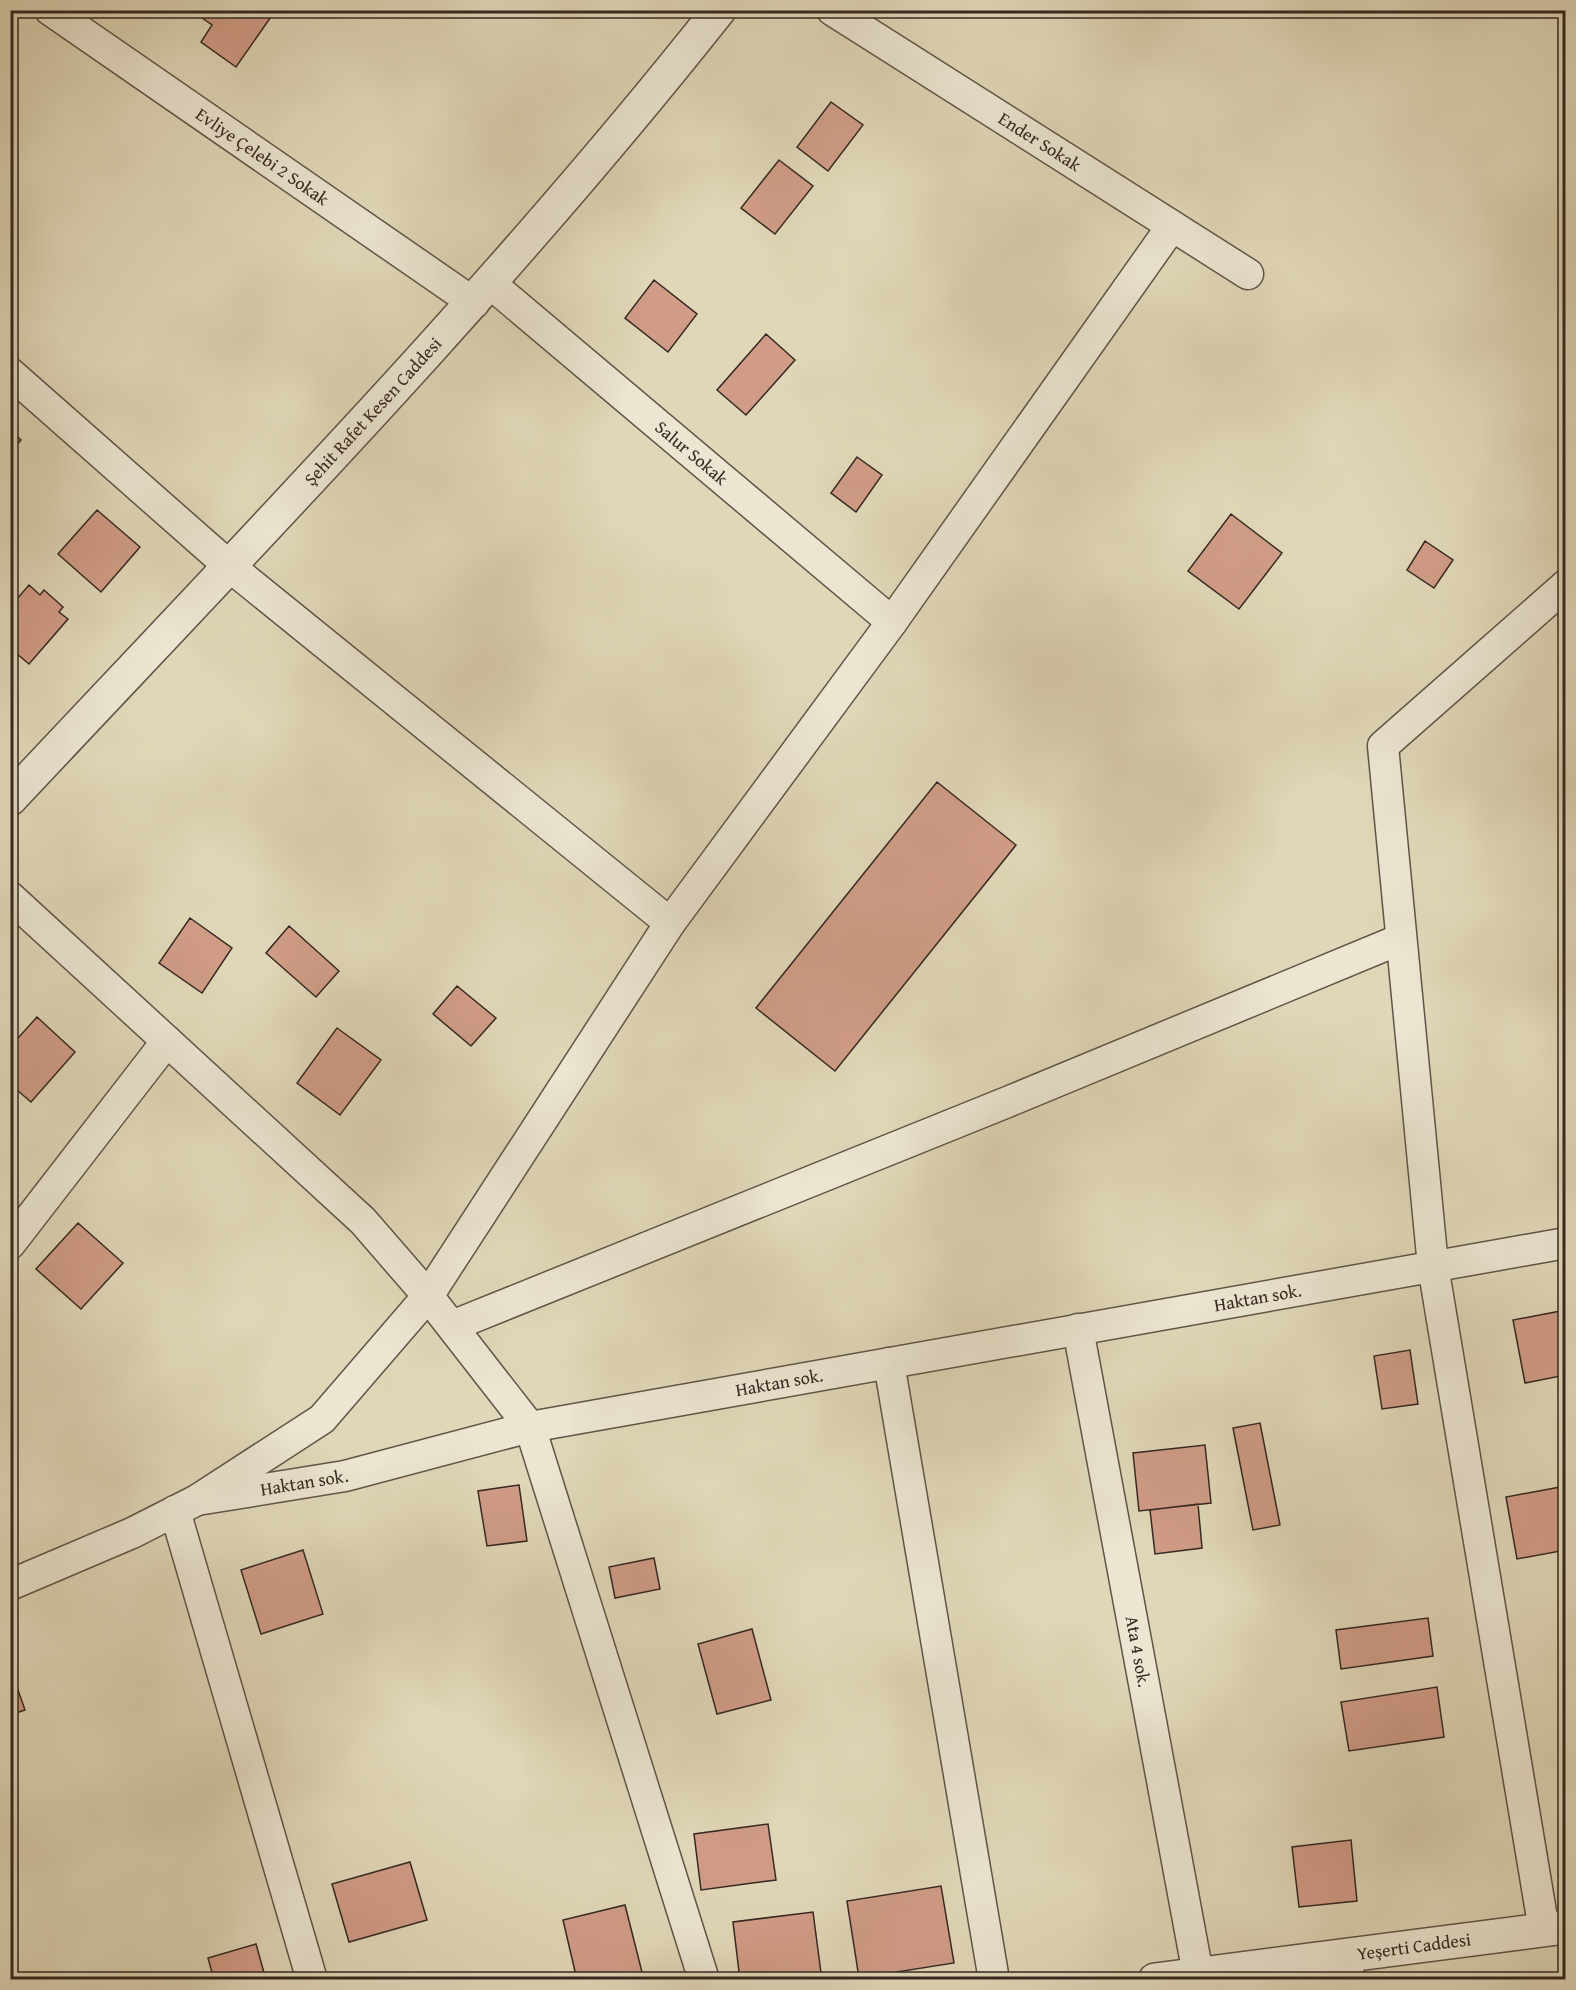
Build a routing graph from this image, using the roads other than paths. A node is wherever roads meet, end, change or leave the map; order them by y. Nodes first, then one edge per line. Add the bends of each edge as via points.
1 (50, 10) edge
2 (719, 10) edge
3 (832, 10) edge
4 (1172, 226) junction
5 (1248, 274) dead end
6 (482, 293) junction
7 (10, 373) edge
8 (229, 566) junction
9 (1566, 585) edge
10 (892, 622) junction
11 (10, 799) edge
12 (10, 897) edge
13 (670, 923) junction
14 (1401, 939) junction
15 (167, 1041) junction
16 (1566, 1243) edge
17 (10, 1244) edge
18 (1433, 1266) junction
19 (428, 1296) junction
20 (452, 1326) junction
21 (1078, 1329) junction
22 (890, 1363) junction
23 (530, 1427) junction
24 (186, 1505) junction
25 (10, 1585) edge
26 (1555, 1929) edge
27 (1347, 1967) edge
28 (1198, 1974) junction
29 (312, 1980) edge
30 (704, 1980) edge
31 (994, 1980) edge
32 (1155, 1980) edge

1 - 6 street, Evliye Çelebi 2 Sokak
2 - 6 street, Şehit Rafet Kesen Caddesi via 611,144
3 - 4 street, Ender Sokak
4 - 5 street, Ender Sokak
4 - 10 street
6 - 8 street, Şehit Rafet Kesen Caddesi
6 - 10 street, Salur Sokak
7 - 8 street
8 - 11 street, Şehit Rafet Kesen Caddesi
8 - 13 street
9 - 14 street via 1383,746
10 - 13 street
12 - 15 street
13 - 19 street
14 - 18 street
14 - 20 street
15 - 17 street
15 - 19 street via 363,1221
16 - 18 street, Haktan sok.
18 - 21 street, Haktan sok.
18 - 26 street
19 - 20 street
19 - 24 street via 322,1419
20 - 23 street
21 - 22 street, Haktan sok.
21 - 28 street, Ata 4 sok.
22 - 23 street, Haktan sok.
22 - 31 street
23 - 24 street, Haktan sok. via 345,1476
23 - 30 street
24 - 25 street, Haktan sok. via 132,1533
24 - 29 street
26 - 27 street, Yeşerti Caddesi
27 - 28 street, Yeşerti Caddesi
28 - 32 street, Yeşerti Caddesi

